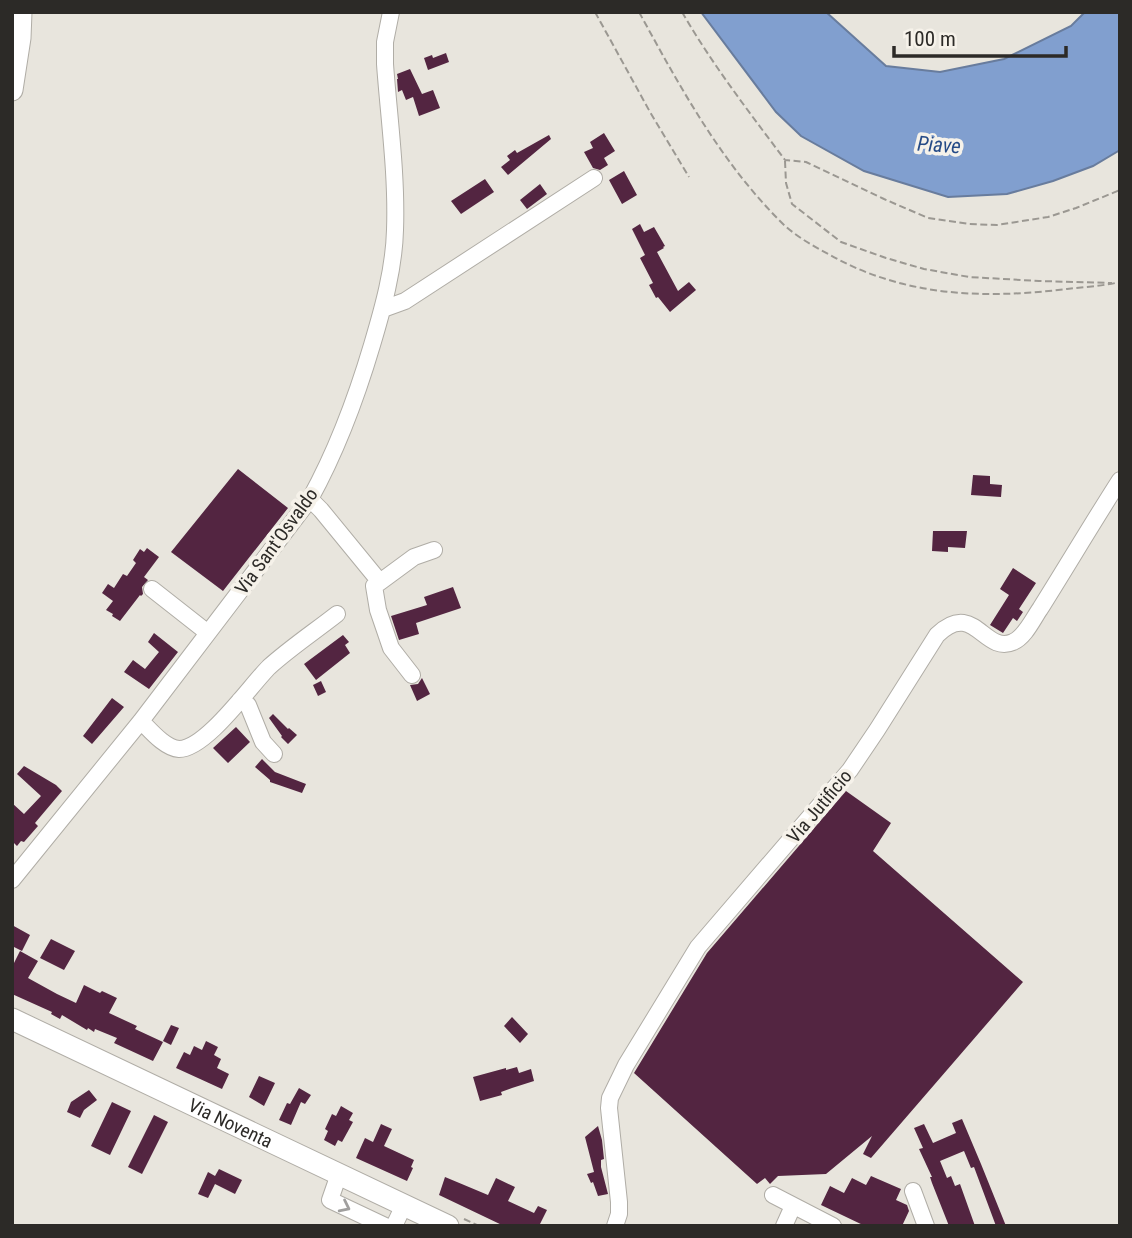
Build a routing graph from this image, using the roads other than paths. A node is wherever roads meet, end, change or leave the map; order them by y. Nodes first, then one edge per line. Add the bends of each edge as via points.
1 (21, 12) edge
2 (391, 12) edge
3 (12, 90) edge
4 (594, 178) dead end
5 (383, 309) junction
6 (1120, 480) edge
7 (310, 499) junction
8 (434, 550) dead end
9 (377, 584) junction
10 (152, 589) dead end
11 (360, 596) dead end
12 (337, 614) dead end
13 (208, 633) junction
14 (412, 675) dead end
15 (240, 700) junction
16 (141, 721) junction
17 (274, 754) dead end
18 (12, 880) edge
19 (12, 1019) edge
20 (339, 1174) junction
21 (913, 1191) dead end
22 (773, 1195) dead end
23 (404, 1205) junction
24 (793, 1206) junction
25 (384, 1226) edge
26 (394, 1226) edge
27 (448, 1226) edge
28 (615, 1226) edge
29 (784, 1226) edge
30 (833, 1226) edge
31 (926, 1226) edge

1 - 3 main road
2 - 5 street, Via Sant'Osvaldo via 385,64 395,233
4 - 5 street via 405,301
5 - 7 street, Via Sant'Osvaldo via 355,402
6 - 28 street, Via Jutificio via 1020,638 1000,644 962,622 946,626 937,635 850,770 698,947 610,1098 619,1214
7 - 9 street
7 - 13 street, Via Sant'Osvaldo
8 - 9 street via 414,557
9 - 11 street
9 - 14 street via 377,610 391,648
10 - 13 street
12 - 15 street via 269,668
13 - 16 street, Via Sant'Osvaldo
15 - 16 street via 213,730 180,749 165,743
15 - 17 street via 248,705 263,742
16 - 18 street, Via Sant'Osvaldo
19 - 20 main road, Via Noventa
20 - 23 main road, Via Noventa
20 -> 25 street via 330,1200
21 - 31 street
22 - 24 street
23 - 26 street
23 - 27 main road, Via Noventa
24 - 29 street
24 - 30 street

